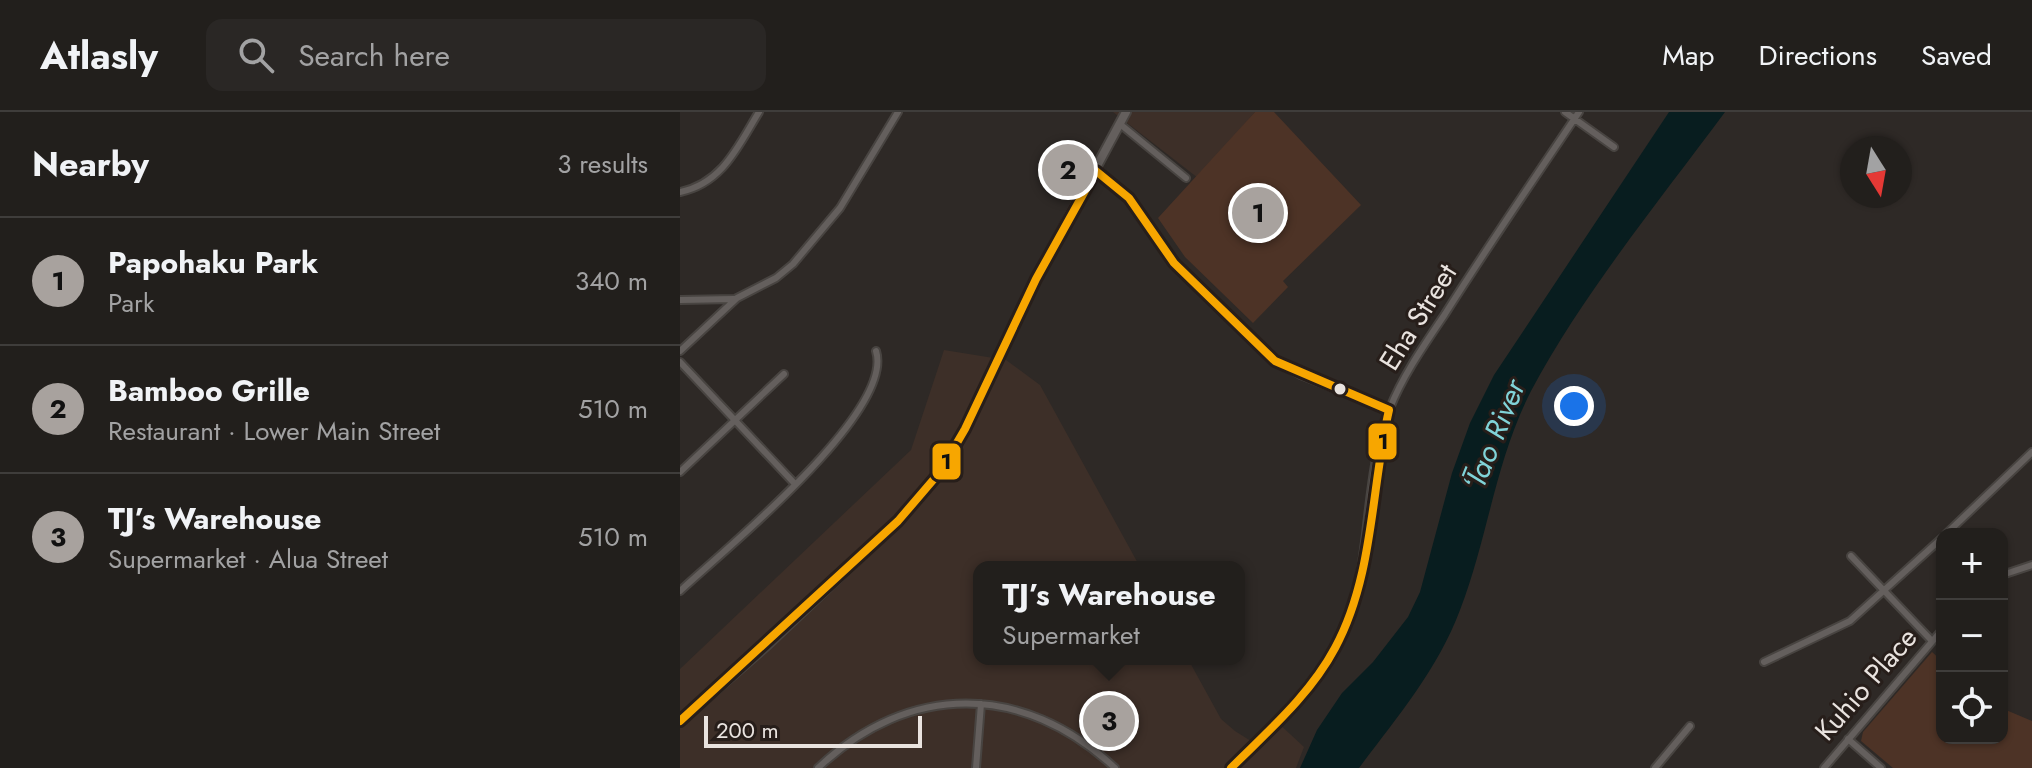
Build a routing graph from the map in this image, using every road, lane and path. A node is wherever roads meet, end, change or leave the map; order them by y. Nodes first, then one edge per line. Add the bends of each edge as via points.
1 (759, 112) edge
2 (898, 112) edge
3 (1126, 112) edge
4 (1565, 112) edge
5 (1576, 115) edge
6 (1120, 124) junction
7 (1614, 147) dead end
8 (1096, 171) junction
9 (1186, 178) dead end
10 (680, 192) edge
11 (737, 298) junction
12 (680, 300) edge
13 (705, 302) junction
14 (712, 319) junction
15 (680, 351) edge
16 (876, 351) dead end
17 (680, 362) edge
18 (784, 374) dead end
19 (1389, 410) junction
20 (737, 420) junction
21 (2032, 452) edge
22 (680, 472) edge
23 (795, 484) junction
24 (1952, 528) edge
25 (1936, 543) edge
26 (1851, 556) dead end
27 (2032, 565) edge
28 (2008, 573) edge
29 (680, 591) edge
30 (1885, 591) junction
31 (1936, 637) edge
32 (1932, 641) junction
33 (1764, 662) dead end
34 (981, 704) junction
35 (680, 721) edge
36 (1690, 726) dead end
37 (1848, 739) junction
38 (818, 768) edge
39 (976, 768) edge
40 (1115, 768) edge
41 (1231, 768) edge
42 (1655, 768) edge
43 (1824, 768) edge
44 (1881, 768) edge

1 - 10 street via 719,174
2 - 11 street via 822,232 776,278
3 - 6 street
4 - 5 street
5 - 7 street
5 - 19 street, Eha Street via 1477,263
6 - 8 street
6 - 9 street
8 - 19 street via 1129,198 1174,263 1275,361
8 - 35 street via 940,472 887,531
11 - 13 street
11 - 14 street
12 - 13 street
13 - 14 street
14 - 15 street
16 - 23 street via 876,374 844,433
17 - 20 street
18 - 20 street
19 - 41 street, Eha Street via 1359,583 1343,633 1308,687
20 - 22 street
20 - 23 street
21 - 24 street
23 - 29 street
25 - 30 street
26 - 30 street
27 - 28 street
30 - 32 street
30 - 33 street via 1836,630
31 - 32 street, Kuhio Place
32 - 37 street, Kuhio Place
34 - 38 street via 940,704 900,713 857,734
34 - 39 street
34 - 40 street via 1048,721
36 - 42 street
37 - 43 street, Kuhio Place
37 - 44 street

